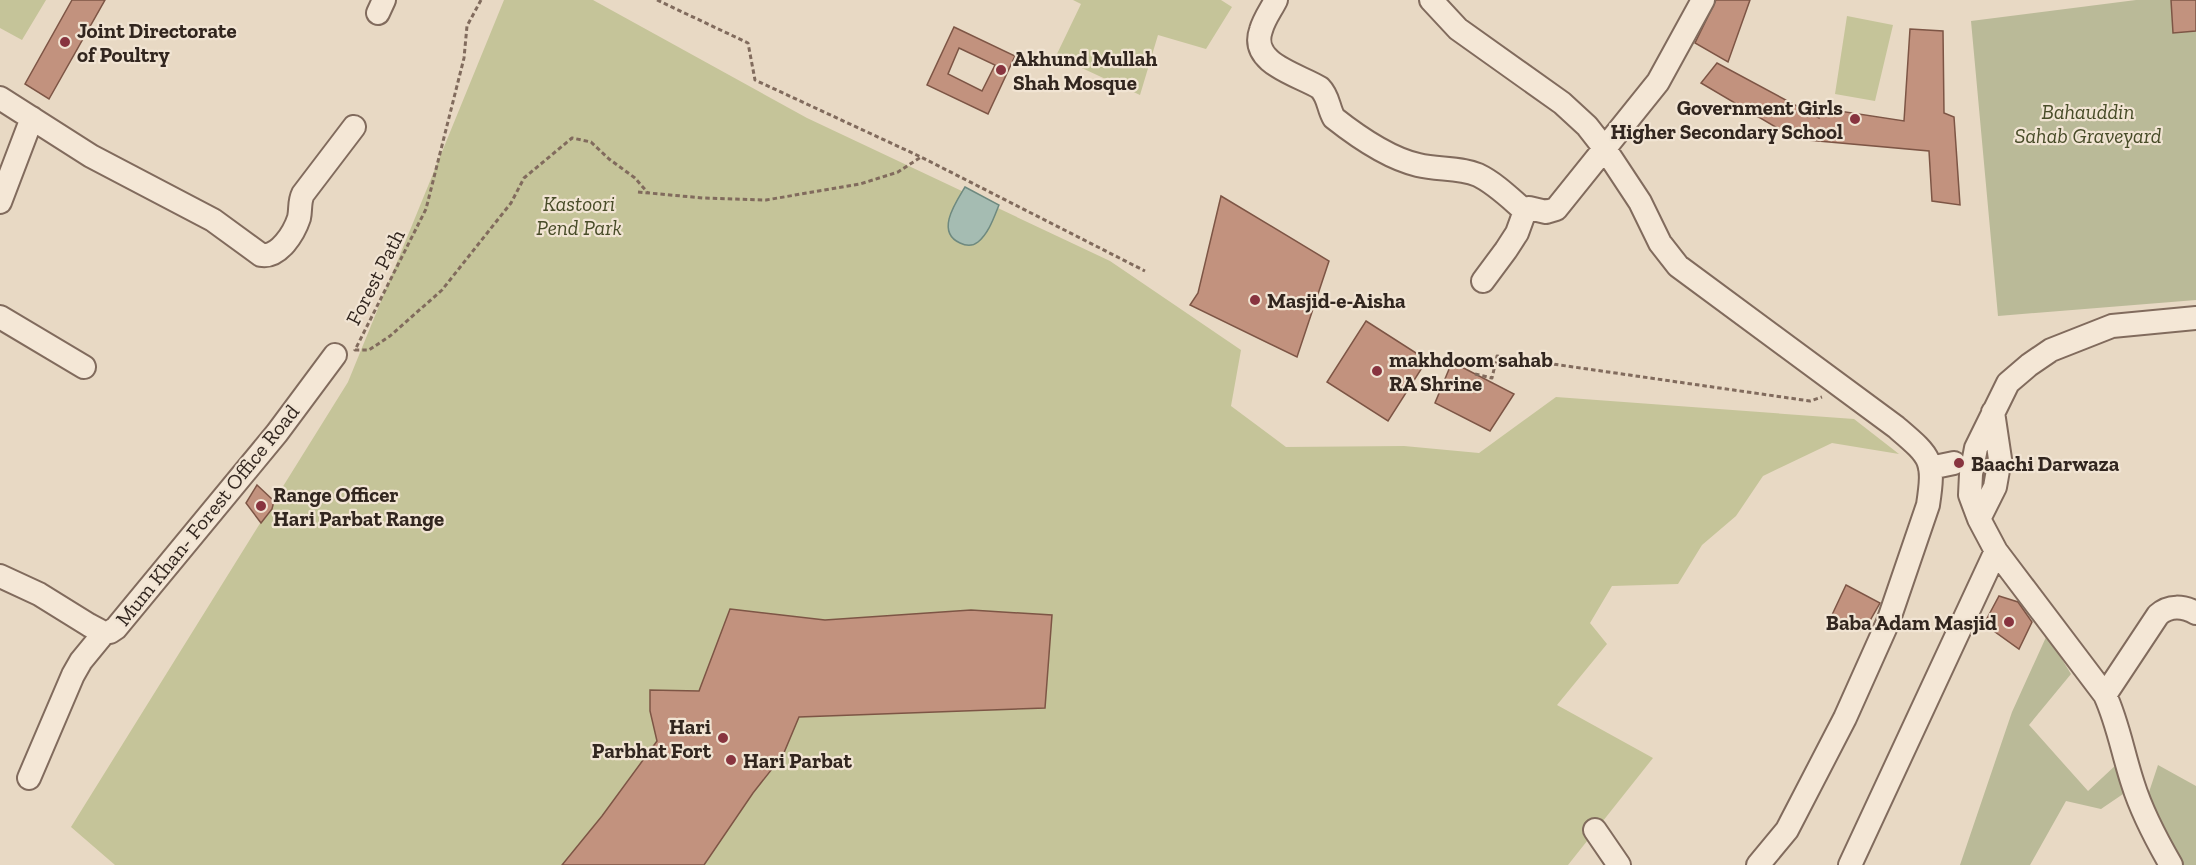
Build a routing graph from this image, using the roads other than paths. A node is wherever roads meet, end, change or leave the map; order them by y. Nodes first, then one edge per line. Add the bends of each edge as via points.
1 (1276, 0) edge
2 (1431, 0) edge
3 (1703, 0) edge
4 (0, 98) edge
5 (32, 118) junction
6 (354, 127) dead end
7 (1605, 149) junction
8 (0, 202) edge
9 (1526, 211) junction
10 (1484, 281) dead end
11 (0, 317) edge
12 (2196, 318) edge
13 (335, 355) dead end
14 (84, 368) dead end
15 (1993, 412) junction
16 (1964, 464) junction
17 (1930, 468) junction
18 (1979, 519) junction
19 (1996, 551) junction
20 (0, 576) edge
21 (2196, 613) edge
22 (104, 633) junction
23 (2105, 695) junction
24 (29, 778) dead end
25 (1595, 830) dead end
26 (1619, 865) edge
27 (1758, 865) edge
28 (1850, 865) edge
29 (2171, 865) edge

1 - 9 street via 1260,32 1262,51 1279,67 1320,88 1334,118 1397,158 1478,175
2 - 7 street via 1458,29 1562,103
3 - 7 street via 1658,82
4 - 5 street
5 - 6 street via 91,156 186,204 261,255 269,256 279,251 297,222 303,194
5 - 8 street
7 - 9 street via 1556,209
7 - 17 street via 1640,202 1660,243 1678,266 1896,427 1919,447
9 - 10 street via 1517,232
11 - 14 street
12 - 15 street via 2112,326 2051,350 2008,384
13 - 22 street, Mum Khan- Forest Office Road via 278,434 116,628
15 - 16 street
15 - 18 street via 2000,459 1995,487
16 - 17 street
16 - 18 street
17 - 27 street via 1928,505 1888,622 1845,718 1787,830
18 - 19 street
19 - 23 street
19 - 28 street
20 - 22 street, Mum Khan- Forest Office Road
21 - 23 street via 2178,607 2158,615
22 - 24 street via 73,675
23 - 29 street via 2141,804
25 - 26 street

